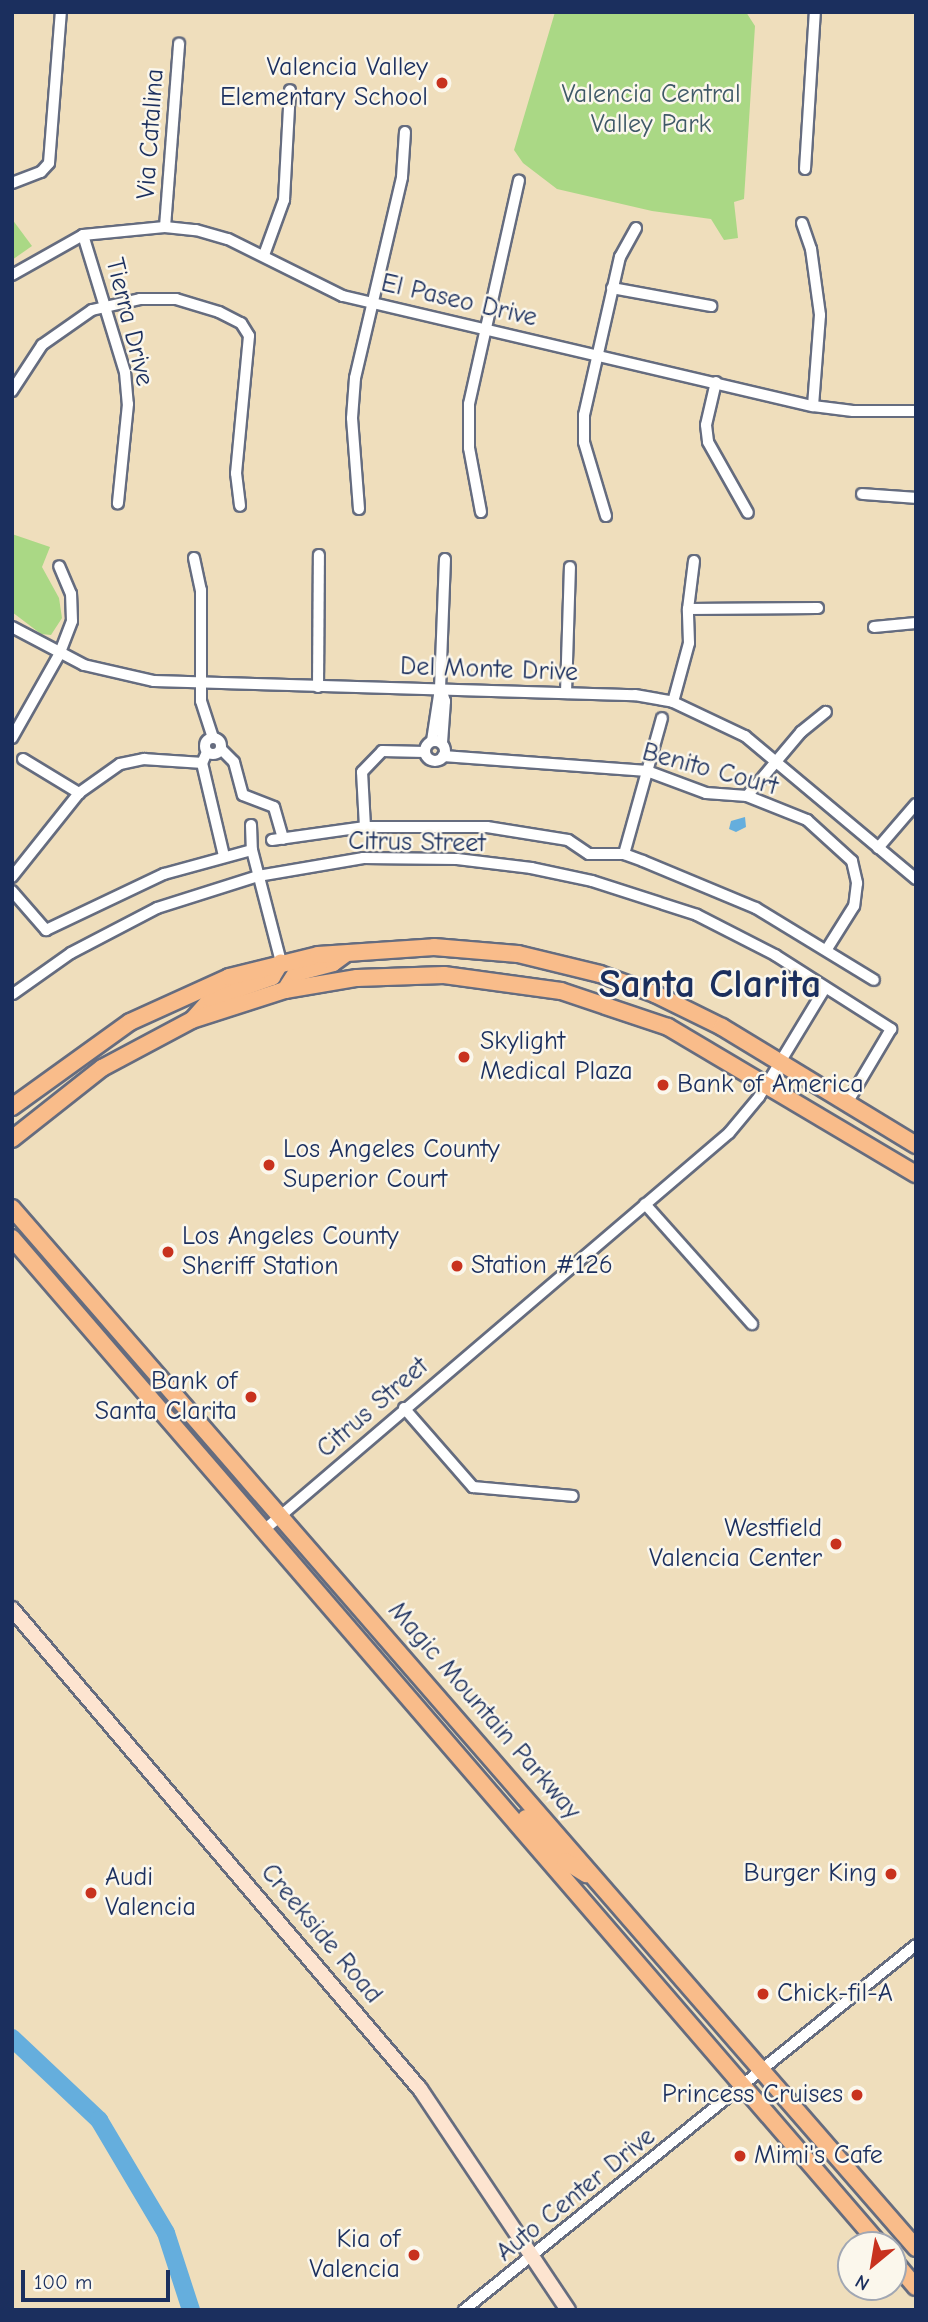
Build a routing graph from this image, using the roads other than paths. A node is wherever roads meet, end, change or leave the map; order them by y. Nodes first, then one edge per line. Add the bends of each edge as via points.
1 (61, 12) edge
2 (815, 12) edge
3 (179, 44) dead end
4 (290, 90) dead end
5 (405, 132) dead end
6 (805, 169) dead end
7 (519, 181) dead end
8 (12, 183) edge
9 (802, 223) dead end
10 (165, 227) junction
11 (636, 228) dead end
12 (83, 235) junction
13 (264, 255) junction
14 (12, 275) edge
15 (612, 288) junction
16 (374, 303) junction
17 (108, 306) junction
18 (711, 306) dead end
19 (486, 329) junction
20 (596, 355) junction
21 (716, 382) junction
22 (12, 391) edge
23 (813, 406) junction
24 (916, 411) edge
25 (862, 494) dead end
26 (916, 498) edge
27 (118, 503) dead end
28 (240, 506) dead end
29 (359, 509) dead end
30 (481, 512) dead end
31 (748, 513) dead end
32 (607, 516) dead end
33 (319, 555) dead end
34 (194, 558) dead end
35 (445, 559) dead end
36 (695, 561) dead end
37 (60, 566) dead end
38 (570, 568) dead end
39 (818, 608) dead end
40 (688, 609) junction
41 (916, 623) edge
42 (12, 627) edge
43 (874, 627) dead end
44 (59, 655) junction
45 (202, 684) junction
46 (318, 687) junction
47 (440, 689) junction
48 (566, 693) junction
49 (673, 702) junction
50 (827, 712) dead end
51 (662, 718) dead end
52 (213, 737) junction
53 (12, 738) edge
54 (437, 742) junction
55 (221, 749) junction
56 (207, 752) junction
57 (425, 752) junction
58 (443, 756) junction
59 (23, 759) dead end
60 (775, 760) junction
61 (202, 763) junction
62 (647, 771) junction
63 (79, 793) junction
64 (747, 796) junction
65 (916, 804) edge
66 (251, 825) dead end
67 (365, 827) junction
68 (878, 848) junction
69 (252, 850) junction
70 (624, 854) junction
71 (224, 856) junction
72 (258, 876) junction
73 (12, 877) edge
74 (916, 879) edge
75 (12, 891) edge
76 (827, 949) junction
77 (348, 951) junction
78 (281, 962) junction
79 (874, 980) dead end
80 (825, 988) junction
81 (285, 989) junction
82 (561, 991) junction
83 (13, 994) edge
84 (662, 997) junction
85 (192, 1020) junction
86 (780, 1062) junction
87 (767, 1083) junction
88 (846, 1103) junction
89 (12, 1107) edge
90 (12, 1139) edge
91 (916, 1145) edge
92 (916, 1174) edge
93 (645, 1204) junction
94 (12, 1208) edge
95 (12, 1238) edge
96 (752, 1324) dead end
97 (404, 1408) junction
98 (573, 1496) dead end
99 (282, 1515) junction
100 (264, 1530) junction
101 (12, 1609) edge
102 (509, 1814) junction
103 (600, 1883) junction
104 (916, 1945) edge
105 (765, 2070) junction
106 (746, 2086) junction
107 (868, 2231) edge
108 (916, 2248) edge
109 (534, 2257) junction
110 (464, 2310) edge
111 (568, 2310) edge

1 - 8 street via 49,163 41,172
2 - 6 street
3 - 10 street, Via Catalina
4 - 13 street via 284,200
5 - 16 street via 402,177
7 - 19 street
9 - 23 street via 811,249 820,315
10 - 12 street, El Paseo Drive
10 - 13 street, El Paseo Drive via 218,236
11 - 15 street via 620,257
12 - 14 street, El Paseo Drive
12 - 17 street, Tierra Drive
13 - 16 street, El Paseo Drive via 328,290
15 - 18 street
15 - 20 street
16 - 19 street, El Paseo Drive
16 - 29 street via 355,378 352,418
17 - 22 street via 64,326 42,345
17 - 27 street, Tierra Drive via 128,404
17 - 28 street via 140,299 176,299 241,323 249,336 236,473
19 - 20 street, El Paseo Drive
19 - 30 street via 468,404 469,448
20 - 21 street, El Paseo Drive
20 - 32 street via 584,442
21 - 23 street, El Paseo Drive
21 - 31 street via 706,425 708,442
23 - 24 street, El Paseo Drive
25 - 26 street
33 - 46 street
34 - 45 street via 201,590
35 - 47 street
36 - 40 street
37 - 44 street via 71,594 72,621
38 - 48 street
39 - 40 street
40 - 49 street via 689,643
41 - 43 street
42 - 44 street, Del Monte Drive
44 - 45 street, Del Monte Drive via 114,673
44 - 53 street
45 - 46 street, Del Monte Drive
45 - 52 street
46 - 47 street, Del Monte Drive
47 - 48 street, Del Monte Drive
47 - 54 street
48 - 49 street, Del Monte Drive via 635,695
49 - 60 street, Del Monte Drive via 723,723
50 - 60 street
51 - 62 street
52 - 55 street via 220,741
52 - 56 street via 206,741
54 - 57 street
54 - 58 street
55 - 56 street via 215,754
55 - 67 street via 234,762 243,795 274,807 277,839
56 - 61 street
57 - 58 street, Benito Court via 433,761
57 - 67 street via 382,751 362,772
58 - 62 street, Benito Court
59 - 63 street
60 - 64 street
60 - 68 street, Del Monte Drive
61 - 63 street via 144,758 120,764
61 - 71 street
62 - 64 street, Benito Court via 706,793
62 - 70 street
63 - 73 street
64 - 76 street, Benito Court via 807,820 852,860 857,883 854,906
65 - 68 street
66 - 69 street
67 - 70 street via 487,827 568,840 590,854
68 - 74 street, Del Monte Drive
69 - 71 street
69 - 72 street
70 - 76 street via 756,908
71 - 75 street via 164,874 46,930
72 - 78 street
72 - 80 street, Citrus Street via 363,858 457,859 541,869 661,900 697,915 775,955
72 - 83 street, Citrus Street via 157,908 71,953
76 - 79 street
77 - 78 main road
77 - 81 main road via 333,964 296,973
77 - 84 main road via 434,947 518,954 600,974
78 - 85 main road via 272,977 211,999
78 - 89 main road via 175,998 130,1022
80 - 86 street, Citrus Street
80 - 88 street, Citrus Street via 891,1029
81 - 82 main road via 397,975 479,977
81 - 85 main road
82 - 84 main road via 572,976 639,998
82 - 87 main road via 668,1027
84 - 86 main road
85 - 90 main road via 102,1068
86 - 87 street, Citrus Street
86 - 88 main road
87 - 92 main road
87 - 93 street, Citrus Street via 729,1133
88 - 91 main road
93 - 96 street
93 - 97 street, Citrus Street
94 - 99 main road, Magic Mountain Parkway
95 - 100 main road, Magic Mountain Parkway
97 - 98 street via 473,1487
97 - 99 street, Citrus Street
99 - 100 street, Citrus Street
99 - 103 main road, Magic Mountain Parkway
100 - 102 main road, Magic Mountain Parkway
101 - 109 street, Creekside Road via 420,2089
102 - 103 main road via 522,1813 565,1861
102 - 106 main road, Magic Mountain Parkway
103 - 105 main road, Magic Mountain Parkway
104 - 105 street, Auto Center Drive
105 - 106 street, Auto Center Drive
105 - 108 main road, Magic Mountain Parkway
106 - 107 main road, Magic Mountain Parkway
106 - 109 street, Auto Center Drive
109 - 110 street, Auto Center Drive
109 - 111 street, Creekside Road

